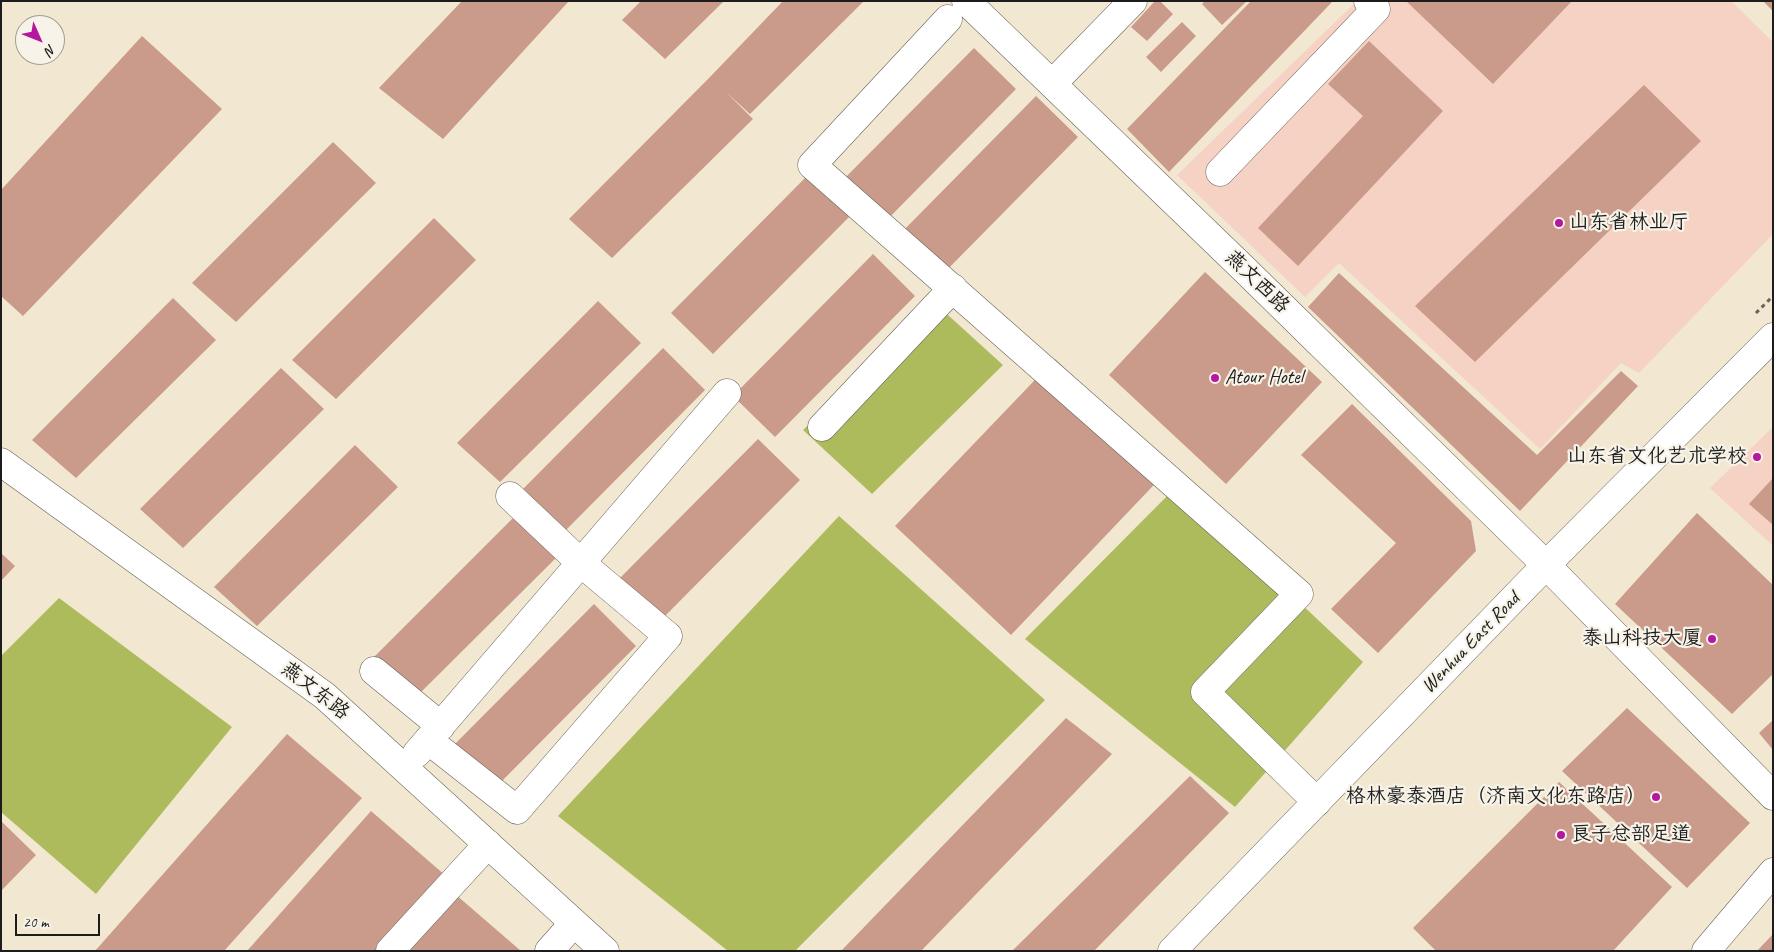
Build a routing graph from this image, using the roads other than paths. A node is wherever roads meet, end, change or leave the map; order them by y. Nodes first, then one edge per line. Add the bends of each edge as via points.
1 (1133, 1) edge
2 (1376, 4) edge
3 (957, 10) edge
4 (1052, 84) junction
5 (1220, 172) dead end
6 (953, 288) junction
7 (1773, 337) edge
8 (727, 393) dead end
9 (822, 427) dead end
10 (1, 462) edge
11 (510, 496) dead end
12 (581, 563) junction
13 (1546, 565) junction
14 (374, 671) dead end
15 (434, 733) junction
16 (404, 768) junction
17 (1773, 796) edge
18 (1317, 802) junction
19 (488, 844) junction
20 (1773, 872) edge
21 (574, 922) junction
22 (390, 951) edge
23 (549, 951) edge
24 (605, 951) edge
25 (1172, 951) edge
26 (1706, 951) edge

1 - 4 street
2 - 5 street
3 - 4 street, 燕文西路
3 - 6 street via 812,165
4 - 13 street, 燕文西路
6 - 9 street
6 - 18 street via 1299,594 1205,692
7 - 13 street, Wenhua East Road
8 - 12 street
10 - 16 street, 燕文东路 via 325,696
11 - 12 street
12 - 15 street
12 - 15 street via 668,636 517,810
13 - 17 street, 燕文西路
13 - 18 street, Wenhua East Road
14 - 15 street
15 - 16 street
16 - 19 street, 燕文东路
18 - 25 street, Wenhua East Road
19 - 21 street, 燕文东路
19 - 22 street
20 - 26 street
21 - 23 street
21 - 24 street, 燕文东路

